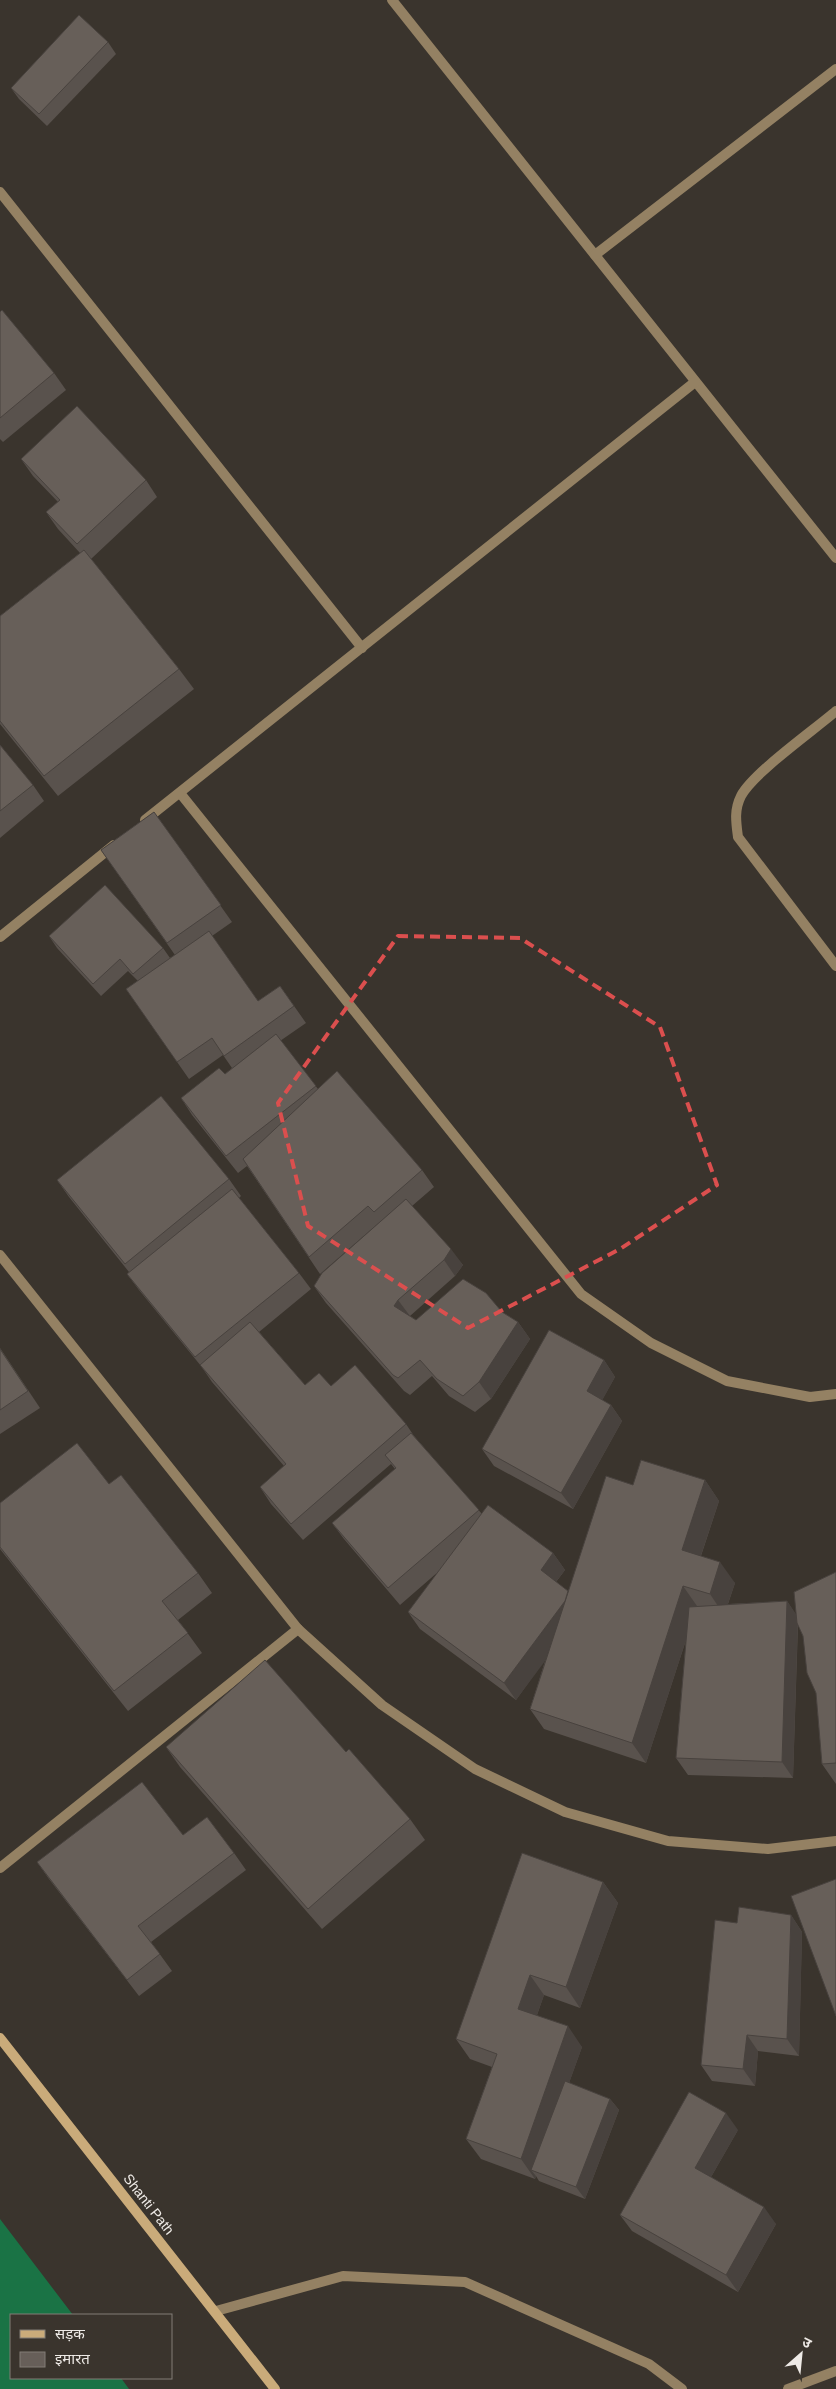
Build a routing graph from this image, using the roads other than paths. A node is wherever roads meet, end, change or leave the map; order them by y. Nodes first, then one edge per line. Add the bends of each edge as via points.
1 (392, 0) edge
2 (836, 69) edge
3 (0, 192) edge
4 (595, 255) junction
5 (695, 382) junction
6 (836, 558) edge
7 (362, 648) junction
8 (836, 711) edge
9 (180, 793) junction
10 (135, 829) edge
11 (120, 841) edge
12 (0, 937) edge
13 (836, 966) edge
14 (0, 1256) edge
15 (836, 1394) edge
16 (298, 1629) junction
17 (836, 1841) edge
18 (0, 1868) edge
19 (0, 2038) edge
20 (216, 2311) junction
21 (836, 2370) edge
22 (275, 2389) edge
23 (682, 2389) edge
24 (788, 2389) edge

1 - 4 street
2 - 4 street
3 - 7 street
4 - 5 street
5 - 6 street
5 - 7 street
7 - 9 street
8 - 13 street via 759,775 742,795 735,816 738,837
9 - 10 street
9 - 15 street via 581,1294 651,1343 727,1381 810,1397
11 - 12 street
14 - 16 street
16 - 17 street via 382,1704 467,1764 565,1812 668,1841 768,1849
16 - 18 street
19 - 20 main road, Shanti Path
20 - 22 main road, Shanti Path
20 - 23 street via 343,2276 465,2282 649,2364
21 - 24 street

